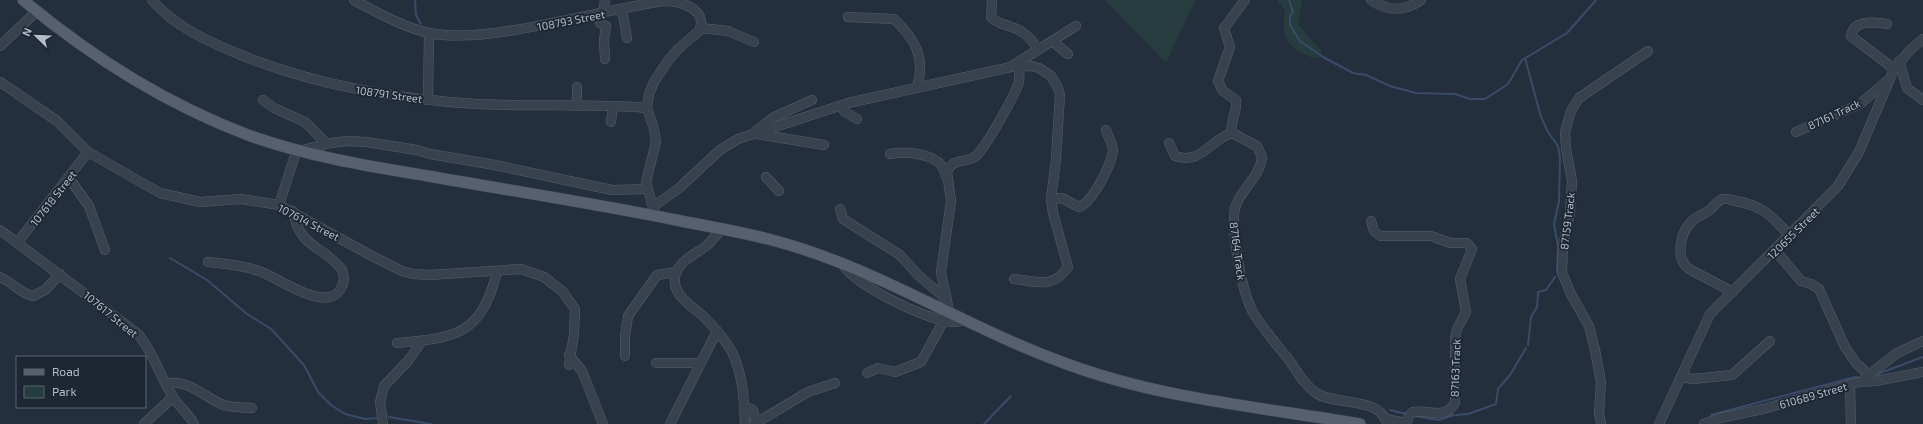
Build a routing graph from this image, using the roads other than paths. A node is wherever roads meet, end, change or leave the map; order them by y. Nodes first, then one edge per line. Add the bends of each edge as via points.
1 (23, 0) edge
2 (152, 0) edge
3 (354, 0) edge
4 (605, 0) edge
5 (992, 0) edge
6 (1245, 0) edge
7 (1371, 0) edge
8 (1421, 0) edge
9 (640, 3) edge
10 (622, 9) junction
11 (36, 11) junction
12 (600, 14) junction
13 (848, 17) dead end
14 (1887, 24) dead end
15 (1076, 26) dead end
16 (701, 28) junction
17 (429, 33) junction
18 (627, 38) dead end
19 (1923, 39) edge
20 (1052, 41) junction
21 (754, 42) dead end
22 (0, 46) edge
23 (1038, 50) junction
24 (1648, 51) dead end
25 (1068, 54) dead end
26 (605, 59) dead end
27 (1897, 65) junction
28 (1015, 67) junction
29 (1889, 79) junction
30 (0, 82) edge
31 (577, 87) dead end
32 (917, 87) junction
33 (263, 100) dead end
34 (428, 100) junction
35 (812, 100) dead end
36 (1923, 100) edge
37 (577, 106) junction
38 (613, 106) junction
39 (840, 106) junction
40 (647, 108) junction
41 (857, 119) dead end
42 (611, 122) dead end
43 (1106, 130) dead end
44 (1796, 132) dead end
45 (1232, 133) junction
46 (754, 134) junction
47 (326, 143) junction
48 (1168, 143) dead end
49 (824, 145) dead end
50 (299, 150) junction
51 (88, 152) junction
52 (890, 154) dead end
53 (766, 177) dead end
54 (69, 178) junction
55 (947, 179) junction
56 (647, 189) junction
57 (779, 192) dead end
58 (1051, 199) junction
59 (279, 205) junction
60 (840, 209) dead end
61 (293, 211) junction
62 (654, 211) junction
63 (1371, 221) dead end
64 (722, 229) junction
65 (0, 230) edge
66 (1790, 236) junction
67 (17, 243) junction
68 (105, 250) dead end
69 (1775, 250) junction
70 (208, 262) dead end
71 (496, 272) junction
72 (677, 272) junction
73 (60, 274) junction
74 (0, 277) edge
75 (1014, 279) dead end
76 (1733, 292) junction
77 (945, 298) junction
78 (947, 316) junction
79 (717, 330) junction
80 (422, 341) junction
81 (1770, 341) dead end
82 (1923, 341) edge
83 (397, 343) dead end
84 (569, 355) junction
85 (625, 356) dead end
86 (656, 363) dead end
87 (700, 363) junction
88 (569, 365) dead end
89 (1923, 372) edge
90 (868, 373) dead end
91 (1868, 374) junction
92 (1681, 377) junction
93 (835, 383) dead end
94 (166, 384) junction
95 (1854, 384) junction
96 (173, 397) junction
97 (744, 406) junction
98 (252, 408) dead end
99 (1386, 421) edge
100 (756, 423) edge
101 (1342, 423) edge
102 (1406, 423) edge
103 (144, 424) edge
104 (194, 424) edge
105 (383, 424) edge
106 (603, 424) edge
107 (670, 424) edge
108 (745, 424) edge
109 (1360, 424) edge
110 (1601, 424) edge
111 (1659, 424) edge
112 (1704, 424) edge
113 (1851, 424) edge

1 - 11 main road
2 - 34 street, 108791 Street via 174,21 188,30 267,66 363,92
3 - 17 street, 108793 Street
4 - 12 street
5 - 23 street via 993,20 1013,27 1030,38
6 - 45 street via 1224,28 1230,47 1218,81 1223,90 1236,100
7 - 8 street via 1379,6 1392,9 1413,5
9 - 10 street, 108793 Street
9 - 16 street, 108793 Street via 664,1 683,4 698,13
10 - 12 street, 108793 Street
10 - 18 street
11 - 22 street
11 - 50 main road via 97,56 144,86 248,135
12 - 17 street, 108793 Street via 473,35
12 - 26 street via 600,23 606,26
13 - 32 street via 894,19 917,50 921,68
14 - 27 street via 1867,22 1858,26 1851,36
15 - 20 street
16 - 21 street via 728,31
16 - 40 street via 678,48 667,62 651,88
17 - 34 street
19 - 27 street, 120655 Street
20 - 23 street
20 - 25 street
23 - 28 street
24 - 110 street, 87159 Track via 1579,98 1570,111 1565,132 1572,181 1562,273 1588,326 1595,350 1601,382
27 - 29 street, 120655 Street
27 - 36 street via 1907,88
28 - 32 street
28 - 55 street via 1017,86 995,129 977,154 950,166
28 - 58 street via 1031,66 1046,71 1058,88 1060,109
29 - 44 street, 87161 Track via 1860,104
29 - 66 street, 120655 Street via 1859,152 1846,175 1828,198
30 - 51 street, 107614 Street via 57,121
31 - 37 street
32 - 39 street
33 - 47 street via 305,122
34 - 37 street, 108791 Street
35 - 46 street via 774,117
37 - 38 street, 108791 Street
38 - 40 street, 108791 Street
38 - 42 street
39 - 41 street
39 - 46 street
40 - 56 street via 656,142 647,175
43 - 58 street via 1113,151 1090,200 1079,208 1062,198
45 - 48 street via 1188,159 1175,156
45 - 99 street, 87164 Track via 1257,146 1262,157 1258,172 1238,201 1234,217 1243,289 1253,313 1310,388 1328,399 1364,404 1379,411
46 - 49 street
46 - 62 street via 738,139 720,150
47 - 50 street
47 - 56 street via 366,142 495,165 612,190
50 - 59 street
50 - 62 main road via 355,164
51 - 54 street, 107618 Street
51 - 59 street, 107614 Street via 160,193 200,202 241,199
52 - 55 street via 901,152 929,157 942,166
53 - 57 street
54 - 67 street, 107618 Street
54 - 68 street via 89,206
55 - 77 street via 951,201 941,272
56 - 62 street
58 - 75 street via 1068,267 1060,276 1045,284
59 - 61 street, 107614 Street
60 - 77 street via 843,219 900,255 918,275
61 - 70 street via 296,226 302,235 342,270 343,284 335,295 327,298 317,297 261,271 242,265
61 - 71 street, 107614 Street via 402,271 430,276
62 - 64 main road
63 - 102 street, 87163 Track via 1375,233 1380,236 1431,236 1450,243 1467,243 1472,250 1460,279 1466,312 1455,339 1456,395 1453,405 1448,411 1439,413 1415,411
64 - 72 street via 706,246 686,260
64 - 78 main road via 770,239 841,262
65 - 67 street, 107617 Street
66 - 69 street, 120655 Street
66 - 76 street via 1762,209 1746,202 1725,199 1720,200 1692,222 1680,244 1683,263 1689,269
67 - 73 street, 107617 Street
69 - 76 street, 120655 Street
69 - 91 street via 1801,281 1819,289 1845,347 1856,363
71 - 80 street via 492,291 479,315 468,326 454,335
71 - 84 street, 107614 Street via 521,269 544,277 562,291 575,309 574,334
72 - 79 street via 675,284 682,298
72 - 85 street via 657,275 628,316
73 - 74 street via 45,290 33,296
73 - 94 street, 107617 Street via 138,334 147,345
76 - 92 street, 120655 Street via 1706,321
77 - 78 street
78 - 90 street via 918,364 899,372 878,368
78 - 101 main road via 967,320 1040,353 1113,380 1179,395
79 - 87 street
79 - 97 street via 728,345 741,375
80 - 83 street
80 - 105 street via 408,361 384,386 380,402
81 - 92 street via 1732,375
82 - 91 street via 1897,353
84 - 88 street, 107614 Street
84 - 106 street via 582,371
86 - 87 street
87 - 107 street
89 - 95 street, 610689 Street
91 - 95 street
92 - 111 street, 120655 Street
93 - 100 street via 808,392
94 - 96 street, 107617 Street
94 - 98 street via 185,384 222,404
95 - 112 street, 610689 Street
95 - 113 street
96 - 103 street
96 - 104 street, 107617 Street
97 - 100 street via 753,410
97 - 108 street
99 - 102 street
101 - 109 main road

